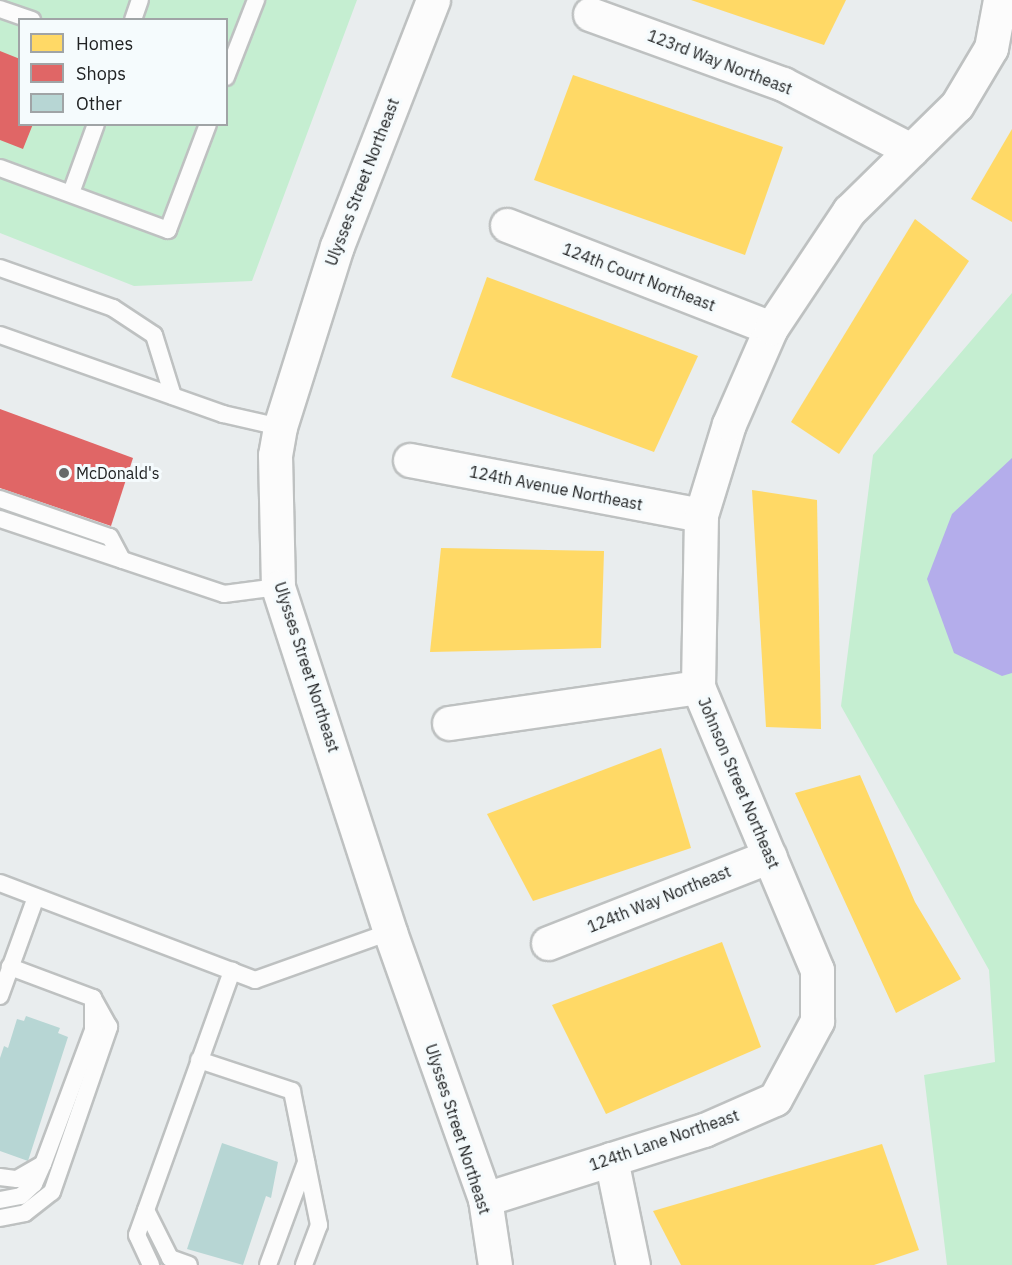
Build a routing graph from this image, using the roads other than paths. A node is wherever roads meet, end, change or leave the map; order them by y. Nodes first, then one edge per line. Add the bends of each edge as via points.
1 (140, 0) edge
2 (256, 0) edge
3 (432, 0) edge
4 (1000, 0) edge
5 (0, 9) edge
6 (590, 14) dead end
7 (26, 18) edge
8 (134, 18) edge
9 (228, 72) edge
10 (95, 126) edge
11 (207, 126) edge
12 (911, 150) junction
13 (0, 168) edge
14 (71, 193) junction
15 (507, 225) dead end
16 (0, 268) edge
17 (771, 328) junction
18 (0, 335) edge
19 (173, 396) junction
20 (280, 428) junction
21 (410, 460) dead end
22 (0, 499) edge
23 (702, 515) junction
24 (0, 519) edge
25 (122, 560) junction
26 (278, 587) junction
27 (698, 687) junction
28 (449, 723) dead end
29 (770, 856) junction
30 (0, 883) edge
31 (36, 897) junction
32 (390, 932) junction
33 (548, 943) dead end
34 (10, 967) junction
35 (232, 970) junction
36 (0, 996) edge
37 (93, 998) junction
38 (809, 1037) joint
39 (199, 1060) junction
40 (611, 1159) junction
41 (306, 1161) junction
42 (43, 1164) junction
43 (0, 1177) edge
44 (485, 1199) junction
45 (0, 1200) edge
46 (146, 1210) junction
47 (0, 1218) edge
48 (151, 1265) edge
49 (189, 1265) edge
50 (268, 1265) edge
51 (304, 1265) edge
52 (495, 1265) edge
53 (633, 1265) edge

1 - 8 lane
2 - 9 lane
3 - 20 street, Ulysses Street Northeast via 337,246
4 - 12 street, Johnson Street Northeast via 986,57 957,105
5 - 7 lane
6 - 12 street, 123rd Way Northeast via 783,84
10 - 14 lane
11 - 14 lane via 168,230
12 - 17 street, Johnson Street Northeast via 849,211
13 - 14 lane
15 - 17 street, 124th Court Northeast
16 - 19 lane via 113,308 154,335
17 - 23 street, Johnson Street Northeast via 729,424
18 - 19 lane
19 - 20 lane
20 - 26 street, Ulysses Street Northeast via 275,455
21 - 23 street, 124th Avenue Northeast
22 - 25 lane via 110,537
23 - 27 street, Johnson Street Northeast
24 - 25 lane
25 - 26 lane via 224,594
26 - 32 street, Ulysses Street Northeast via 316,694
27 - 28 street
27 - 29 street, Johnson Street Northeast
29 - 33 street, 124th Way Northeast
29 - 38 street, Johnson Street Northeast via 817,970 817,1022
30 - 31 lane
31 - 34 lane
31 - 35 lane
32 - 35 lane via 255,980
32 - 44 street, Ulysses Street Northeast
34 - 36 lane
34 - 37 lane
35 - 39 lane
37 - 42 lane via 93,1030
37 - 47 lane via 103,1010 109,1038 60,1178 40,1204 25,1213
38 - 40 street, 124th Lane Northeast via 775,1099 704,1130
39 - 41 lane via 292,1090
39 - 46 lane
40 - 44 street, 124th Lane Northeast
40 - 53 street
41 - 50 lane
41 - 51 lane via 319,1225
42 - 43 lane via 16,1179
42 - 45 lane via 34,1184 21,1196
44 - 52 street, Ulysses Street Northeast
46 - 48 lane via 137,1235
46 - 49 lane via 170,1258

